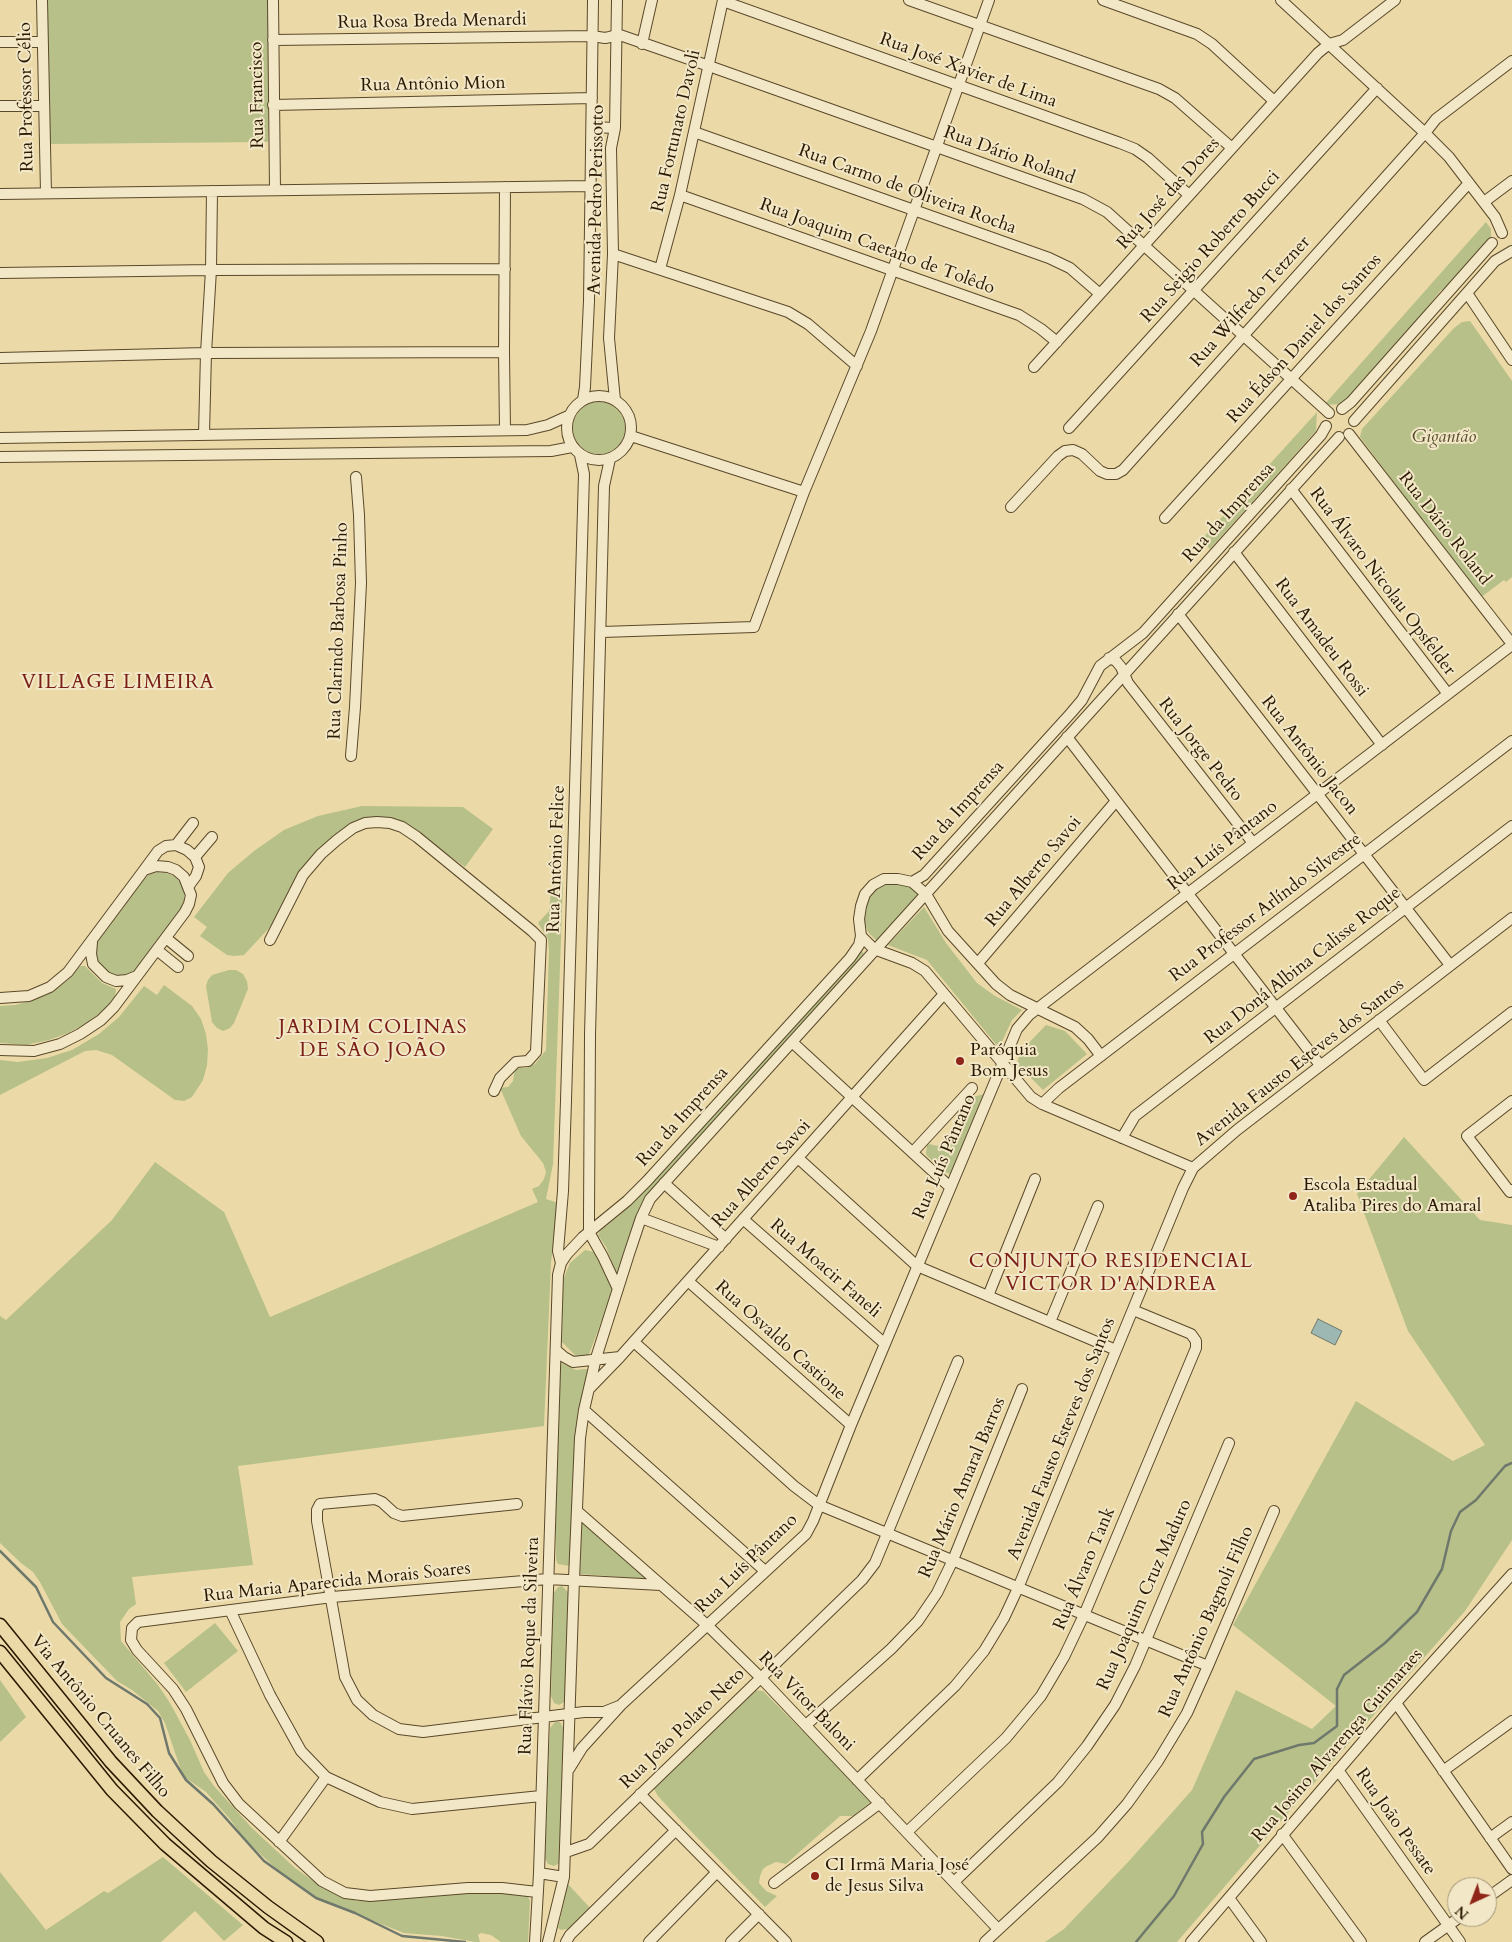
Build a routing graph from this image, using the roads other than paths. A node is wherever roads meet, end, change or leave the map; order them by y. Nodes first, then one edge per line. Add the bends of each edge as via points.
1 (42, 0) edge
2 (273, 0) edge
3 (592, 0) edge
4 (617, 0) edge
5 (652, 0) edge
6 (909, 0) edge
7 (989, 0) edge
8 (1103, 0) edge
9 (1280, 0) edge
10 (1395, 0) edge
11 (723, 1) edge
12 (980, 25) junction
13 (617, 34) junction
14 (592, 36) junction
15 (273, 40) junction
16 (0, 42) edge
17 (42, 42) junction
18 (642, 44) junction
19 (1329, 44) junction
20 (1512, 61) edge
21 (708, 66) junction
22 (959, 85) junction
23 (1377, 88) junction
24 (592, 98) junction
25 (1274, 101) junction
26 (274, 105) junction
27 (0, 106) edge
28 (43, 106) junction
29 (592, 128) junction
30 (616, 128) junction
31 (694, 132) junction
32 (1425, 133) junction
33 (937, 147) junction
34 (1232, 148) junction
35 (1512, 181) edge
36 (1470, 182) junction
37 (590, 186) junction
38 (505, 187) junction
39 (275, 190) junction
40 (212, 191) junction
41 (46, 193) junction
42 (0, 194) edge
43 (680, 195) junction
44 (1190, 195) junction
45 (1484, 202) junction
46 (914, 210) junction
47 (1502, 233) junction
48 (1512, 237) edge
49 (1492, 243) junction
50 (1144, 246) junction
51 (1508, 253) edge
52 (613, 254) junction
53 (505, 269) junction
54 (660, 269) junction
55 (211, 270) junction
56 (893, 270) junction
57 (0, 273) edge
58 (1194, 291) junction
59 (1467, 293) junction
60 (1100, 294) junction
61 (1243, 335) junction
62 (1057, 342) junction
63 (1508, 349) edge
64 (504, 352) junction
65 (206, 353) junction
66 (0, 358) edge
67 (1512, 360) edge
68 (857, 366) junction
69 (1034, 367) dead end
70 (1292, 379) junction
71 (583, 400) junction
72 (614, 400) junction
73 (1342, 409) junction
74 (1330, 413) junction
75 (568, 416) junction
76 (1354, 421) junction
77 (1326, 426) junction
78 (1070, 428) dead end
79 (505, 430) junction
80 (204, 434) junction
81 (631, 436) junction
82 (1344, 436) junction
83 (0, 438) edge
84 (572, 447) junction
85 (580, 455) junction
86 (0, 457) edge
87 (610, 459) junction
88 (356, 477) dead end
89 (1291, 489) junction
90 (804, 492) junction
91 (1011, 507) dead end
92 (1165, 518) dead end
93 (1234, 552) junction
94 (1178, 614) junction
95 (602, 632) junction
96 (1512, 644) edge
97 (1109, 658) junction
98 (1124, 674) junction
99 (1448, 694) junction
100 (1067, 737) junction
101 (1512, 740) edge
102 (1382, 745) junction
103 (351, 756) dead end
104 (1318, 794) junction
105 (1116, 801) junction
106 (193, 823) dead end
107 (1512, 826) edge
108 (212, 837) dead end
109 (1253, 844) junction
110 (176, 845) junction
111 (1364, 854) junction
112 (196, 857) junction
113 (144, 870) junction
114 (912, 882) junction
115 (188, 886) junction
116 (926, 894) junction
117 (1187, 894) junction
118 (1405, 908) junction
119 (1512, 918) edge
120 (861, 936) junction
121 (166, 938) junction
122 (270, 940) dead end
123 (92, 941) junction
124 (874, 949) junction
125 (157, 950) junction
126 (1234, 954) junction
127 (188, 956) dead end
128 (978, 963) junction
129 (1450, 965) junction
130 (178, 967) dead end
131 (138, 975) junction
132 (944, 994) junction
133 (0, 998) edge
134 (1038, 1008) junction
135 (1275, 1008) junction
136 (1512, 1012) edge
137 (1379, 1020) junction
138 (792, 1042) junction
139 (0, 1050) edge
140 (1101, 1056) junction
141 (1002, 1063) junction
142 (1320, 1065) junction
143 (972, 1088) dead end
144 (494, 1091) dead end
145 (852, 1097) junction
146 (1512, 1101) edge
147 (1042, 1104) junction
148 (1122, 1138) junction
149 (913, 1152) junction
150 (798, 1158) junction
151 (1193, 1168) junction
152 (1035, 1180) dead end
153 (664, 1182) junction
154 (950, 1187) junction
155 (1511, 1191) edge
156 (1098, 1206) dead end
157 (641, 1218) junction
158 (743, 1220) junction
159 (589, 1232) junction
160 (726, 1239) junction
161 (718, 1247) junction
162 (561, 1263) junction
163 (917, 1266) junction
164 (688, 1281) junction
165 (618, 1289) junction
166 (988, 1296) junction
167 (1132, 1310) junction
168 (1050, 1322) junction
169 (634, 1342) junction
170 (885, 1344) junction
171 (556, 1350) junction
172 (1116, 1350) junction
173 (620, 1357) junction
174 (596, 1358) junction
175 (958, 1361) dead end
176 (588, 1390) junction
177 (1022, 1390) dead end
178 (584, 1410) junction
179 (851, 1425) junction
180 (1229, 1443) dead end
181 (517, 1504) dead end
182 (819, 1505) junction
183 (577, 1511) junction
184 (1274, 1511) dead end
185 (888, 1533) junction
186 (953, 1560) junction
187 (765, 1571) junction
188 (1512, 1574) edge
189 (548, 1579) junction
190 (574, 1579) junction
191 (662, 1585) junction
192 (1018, 1588) junction
193 (332, 1597) junction
194 (230, 1610) junction
195 (1084, 1615) junction
196 (0, 1625) edge
197 (707, 1625) junction
198 (1146, 1640) junction
199 (0, 1652) edge
200 (1208, 1666) junction
201 (760, 1677) junction
202 (570, 1696) junction
203 (1396, 1703) junction
204 (622, 1704) junction
205 (584, 1712) junction
206 (569, 1715) junction
207 (544, 1717) junction
208 (1512, 1720) edge
209 (806, 1725) junction
210 (1338, 1770) junction
211 (1443, 1771) junction
212 (568, 1772) junction
213 (326, 1777) junction
214 (857, 1780) junction
215 (640, 1794) junction
216 (541, 1796) junction
217 (880, 1803) junction
218 (1512, 1822) edge
219 (676, 1830) junction
220 (907, 1832) junction
221 (1282, 1834) junction
222 (1490, 1838) junction
223 (279, 1842) junction
224 (566, 1852) junction
225 (1512, 1869) edge
226 (717, 1872) junction
227 (539, 1873) junction
228 (564, 1877) junction
229 (1512, 1880) edge
230 (954, 1882) junction
231 (774, 1883) dead end
232 (1497, 1891) edge
233 (537, 1892) junction
234 (1229, 1898) junction
235 (759, 1914) junction
236 (1447, 1924) edge
237 (1447, 1926) edge
238 (1449, 1927) edge
239 (998, 1929) junction
240 (548, 1938) edge
241 (286, 1942) edge
242 (317, 1942) edge
243 (535, 1942) edge
244 (566, 1942) edge
245 (649, 1942) edge
246 (731, 1942) edge
247 (786, 1942) edge
248 (985, 1942) edge
249 (1191, 1942) edge
250 (1261, 1942) edge
251 (1361, 1942) edge
252 (1425, 1942) edge
253 (1460, 1942) edge

1 - 17 street, Rua Professor Célio
2 - 15 street, Rua Francisco
3 - 14 street, Avenida Pedro Perissotto
4 - 13 street, Avenida Pedro Perissotto
5 - 18 street
6 - 12 street
7 - 12 street
8 - 25 street via 1197,34
9 - 19 street
10 - 19 street, Rua José das Dores via 1343,40
11 - 21 street, Rua Fortunato Davoli
11 - 22 street, Rua José Xavier de Lima
12 - 22 street
12 - 34 street via 1159,89 1175,98
13 - 14 street, Rua Rosa Breda Menardi
13 - 18 street, Rua Dário Roland
13 - 30 street, Avenida Pedro Perissotto
14 - 15 street, Rua Rosa Breda Menardi
14 - 24 street, Avenida Pedro Perissotto
15 - 26 street, Rua Francisco
16 - 17 street
17 - 28 street, Rua Professor Célio
18 - 21 street, Rua Dário Roland
19 - 23 street
19 - 25 street, Rua José das Dores
20 - 32 street, Rua Wilfredo Tetzner via 1436,119
21 - 31 street, Rua Fortunato Davoli
21 - 33 street, Rua Dário Roland
22 - 33 street
22 - 44 street, Rua José Xavier de Lima via 1135,149
23 - 32 street
23 - 58 street, Rua Seigio Roberto Bucci
24 - 26 street, Rua Antônio Mion
24 - 29 street, Avenida Pedro Perissotto
25 - 34 street, Rua José das Dores
26 - 39 street, Rua Francisco
27 - 28 street
28 - 41 street, Rua Professor Célio
29 - 30 street
29 - 37 street, Avenida Pedro Perissotto
30 - 52 street, Avenida Pedro Perissotto via 611,148
31 - 43 street, Rua Fortunato Davoli
31 - 46 street, Rua Carmo de Oliveira Rocha
32 - 36 street
32 - 61 street, Rua Wilfredo Tetzner
33 - 46 street
33 - 50 street, Rua Dário Roland via 1082,199 1107,212
34 - 44 street, Rua José das Dores
35 - 45 street
36 - 45 street
36 - 70 street, Rua Édson Daniel dos Santos
37 - 38 street
37 - 71 street, Avenida Pedro Perissotto via 589,301
38 - 39 street
38 - 53 street
39 - 40 street
40 - 41 street
40 - 55 street
41 - 42 street
43 - 54 street, Rua Fortunato Davoli
43 - 56 street, Rua Joaquim Caetano de Tolêdo
44 - 50 street, Rua José das Dores
45 - 47 street
46 - 56 street
46 - 60 street, Rua Carmo de Oliveira Rocha via 1049,258 1070,268
47 - 48 street
47 - 49 street
49 - 51 street, Rua da Imprensa via 1496,252
49 - 73 street
50 - 58 street, Rua Dário Roland
50 - 60 street, Rua José das Dores
51 - 59 street, Rua da Imprensa via 1495,262
52 - 54 street
52 - 72 street, Avenida Pedro Perissotto via 609,338
53 - 55 street
53 - 64 street
54 - 68 street via 788,312 808,324
55 - 57 street
55 - 65 street
56 - 62 street, Rua Joaquim Caetano de Tolêdo via 1019,315
56 - 68 street
58 - 61 street, Rua Dário Roland
58 - 78 street, Rua Seigio Roberto Bucci
59 - 63 street
59 - 76 street, Rua da Imprensa
60 - 62 street, Rua José das Dores
61 - 70 street, Rua Dário Roland
61 - 91 street, Rua Wilfredo Tetzner via 1123,470 1107,474 1082,454 1065,450
62 - 69 street, Rua José das Dores
63 - 67 street
64 - 65 street
64 - 79 street
65 - 66 street
65 - 80 street
68 - 90 street
70 - 74 street, Rua Dário Roland
70 - 92 street, Rua Édson Daniel dos Santos
71 - 72 street via 604,396
71 - 75 street
72 - 81 street via 629,416
73 - 74 street
73 - 76 street
74 - 77 street, Rua da Imprensa
75 - 79 street via 527,430
75 - 84 street via 567,437
76 - 82 street, Rua da Imprensa via 1353,429
77 - 82 street via 1333,436
77 - 97 street, Rua da Imprensa via 1143,633
79 - 80 street
80 - 83 street
81 - 87 street via 620,454
81 - 90 street
82 - 89 street, Rua da Imprensa
82 - 96 street, Rua Dário Roland
84 - 85 street
84 - 86 street via 551,451
85 - 87 street via 590,460
85 - 162 street, Rua Antônio Felice via 584,474 563,1191 558,1251
87 - 95 street via 604,486
88 - 103 street, Rua Clarindo Barbosa Pinho via 361,583
89 - 93 street, Rua da Imprensa
89 - 99 street, Rua Álvaro Nicolau Opsfelder
90 - 95 street via 754,627
93 - 94 street, Rua da Imprensa
93 - 102 street, Rua Amadeu Rossi
94 - 98 street, Rua da Imprensa
94 - 104 street, Rua Antônio Jacon
95 - 159 street via 590,1035
96 - 99 street, Rua Luís Pântano
97 - 98 street, Rua Jorge Pedro via 1116,661
97 - 114 street, Rua da Imprensa via 1100,666 1082,700 924,875
98 - 100 street, Rua da Imprensa
98 - 109 street, Rua Jorge Pedro
99 - 102 street, Rua Luís Pântano
100 - 105 street
100 - 116 street, Rua da Imprensa
101 - 111 street, Rua Professor Arlíndo Silvestre
102 - 104 street, Rua Luís Pântano
104 - 109 street, Rua Luís Pântano
104 - 111 street, Rua Antônio Jacon
105 - 117 street
105 - 128 street, Rua Alberto Savoi
106 - 110 street
107 - 118 street, Rua Doná Albina Calisse Roque
108 - 112 street
109 - 117 street, Rua Luís Pântano
110 - 112 street
110 - 113 street via 158,851
111 - 118 street, Rua Antônio Jacon
111 - 126 street, Rua Professor Arlíndo Silvestre
112 - 115 street via 199,867
113 - 115 street via 168,867 184,877
113 - 123 street
114 - 116 street
114 - 120 street, Rua da Imprensa via 884,879 873,885 861,906
115 - 121 street via 190,904
116 - 124 street, Rua da Imprensa
116 - 128 street via 948,931
117 - 126 street
117 - 134 street, Rua Luís Pântano
118 - 129 street, Rua Antônio Jacon
118 - 135 street, Rua Doná Albina Calisse Roque
119 - 129 street, Avenida Fausto Esteves dos Santos
120 - 124 street
120 - 159 street, Rua da Imprensa via 850,958 647,1181
121 - 125 street
121 - 127 street
122 - 144 street via 303,875 321,854 353,828 365,823 390,823 417,837 541,940 536,1052 528,1061 516,1062 500,1078
123 - 131 street via 93,964 106,977 116,981
123 - 133 street via 68,972 50,987 29,996
124 - 132 street via 925,971
124 - 138 street, Rua da Imprensa
125 - 130 street
125 - 131 street
126 - 135 street
126 - 140 street, Rua Professor Arlíndo Silvestre
128 - 134 street via 1010,995
129 - 137 street, Avenida Fausto Esteves dos Santos
131 - 139 street via 114,1007 80,1034 34,1051
132 - 141 street
132 - 145 street, Rua Alberto Savoi
134 - 140 street via 1075,1027
134 - 141 street, Rua Luís Pântano via 1018,1029
135 - 142 street
135 - 148 street, Rua Doná Albina Calisse Roque via 1135,1116
136 - 137 street via 1424,1080
137 - 142 street, Avenida Fausto Esteves dos Santos
138 - 145 street
138 - 153 street, Rua da Imprensa
140 - 147 street, Rua Professor Arlíndo Silvestre
141 - 147 street
141 - 154 street, Rua Luís Pântano
142 - 151 street, Avenida Fausto Esteves dos Santos
143 - 149 street, Rua Luís Pântano
145 - 149 street
145 - 150 street, Rua Alberto Savoi
146 - 155 street via 1467,1136
147 - 148 street
148 - 151 street
149 - 154 street
150 - 158 street, Rua Alberto Savoi
150 - 163 street
151 - 167 street, Avenida Fausto Esteves dos Santos
152 - 166 street
153 - 157 street, Rua da Imprensa via 650,1199
153 - 160 street
154 - 163 street, Rua Luís Pântano
156 - 168 street
157 - 161 street
157 - 165 street, Rua da Imprensa
158 - 160 street, Rua Alberto Savoi
158 - 170 street, Rua Moacir Faneli
159 - 162 street, Rua da Imprensa
159 - 165 street
160 - 161 street, Rua Alberto Savoi
161 - 164 street, Rua Alberto Savoi
162 - 171 street
163 - 166 street
163 - 170 street, Rua Luís Pântano
164 - 169 street, Rua Alberto Savoi
164 - 179 street, Rua Osvaldo Castione
165 - 174 street, Rua da Imprensa
166 - 168 street
167 - 172 street, Avenida Fausto Esteves dos Santos
167 - 195 street, Rua Álvaro Tank via 1191,1334 1196,1348
168 - 172 street
169 - 173 street, Rua Alberto Savoi
169 - 182 street
170 - 179 street, Rua Luís Pântano
171 - 174 street via 573,1362
171 - 189 street, Rua Flávio Roque da Silveira
172 - 192 street, Avenida Fausto Esteves dos Santos
173 - 174 street
173 - 176 street, Rua Alberto Savoi
174 - 176 street
175 - 185 street, Rua João Polato Neto
176 - 178 street
177 - 186 street, Rua Mário Amaral Barros
178 - 183 street
178 - 187 street
179 - 182 street, Rua Luís Pântano
180 - 198 street, Rua Joaquim Cruz Maduro
181 - 193 street, Rua Luís Pântano via 402,1516 375,1499 320,1504 317,1521
182 - 185 street
182 - 187 street, Rua Luís Pântano via 806,1534
183 - 190 street
183 - 191 street, Rua Vítor Baloni
184 - 200 street, Rua Antônio Bagnoli Filho
185 - 186 street
185 - 201 street, Rua João Polato Neto via 875,1563 862,1580
186 - 192 street
186 - 209 street, Rua Mário Amaral Barros via 937,1593 918,1621
187 - 197 street, Rua Luís Pântano
188 - 203 street, Rua Josino Alvarenga Guimaraes
189 - 190 street, Rua Maria Aparecida Morais Soares
189 - 193 street, Rua Maria Aparecida Morais Soares
189 - 207 street, Rua Flávio Roque da Silveira
190 - 191 street, Rua Maria Aparecida Morais Soares
190 - 202 street
191 - 197 street, Rua Vítor Baloni
192 - 195 street
192 - 214 street, Avenida Fausto Esteves dos Santos via 984,1651 955,1686
193 - 194 street, Rua Maria Aparecida Morais Soares
193 - 207 street, Rua Luís Pântano via 345,1677 357,1700 373,1715 399,1729 423,1732
194 - 213 street via 270,1695 301,1751
194 - 223 street, Rua Maria Aparecida Morais Soares via 138,1622 132,1628 131,1640 186,1709 223,1783 239,1804
195 - 198 street
195 - 220 street, Rua Álvaro Tank via 1041,1696 1006,1738
196 - 242 main road, Via Antônio Cruanes Filho via 111,1762 157,1811 211,1861
197 - 201 street, Rua Vítor Baloni
197 - 204 street, Rua Luís Pântano
198 - 200 street
198 - 230 street, Rua Joaquim Cruz Maduro via 1115,1705 1058,1782
199 - 241 main road, Via Antônio Cruanes Filho via 106,1783 165,1844 256,1922
200 - 239 street, Rua Antônio Bagnoli Filho via 1187,1712 1127,1804 1098,1837
201 - 209 street, Rua Vítor Baloni
201 - 215 street, Rua João Polato Neto
202 - 205 street
202 - 206 street
203 - 210 street, Rua Josino Alvarenga Guimaraes
203 - 211 street
204 - 205 street, Rua Luís Pântano via 604,1712
204 - 212 street, Rua Luís Pântano via 582,1748
205 - 206 street, Rua Luís Pântano
206 - 207 street, Rua Luís Pântano
206 - 212 street
207 - 216 street, Rua Flávio Roque da Silveira
208 - 211 street
209 - 214 street, Rua Vítor Baloni
210 - 221 street, Rua Josino Alvarenga Guimaraes
210 - 236 street, Rua João Pessate
211 - 222 street
212 - 224 street
213 - 216 street via 380,1802 412,1809
213 - 223 street
214 - 217 street, Rua Vítor Baloni
215 - 219 street
215 - 224 street, Rua João Polato Neto via 589,1844
216 - 227 street, Rua Flávio Roque da Silveira
217 - 220 street, Rua Vítor Baloni
217 - 231 street
218 - 222 street
219 - 226 street
219 - 244 street
220 - 230 street, Rua Vítor Baloni
221 - 234 street, Rua Josino Alvarenga Guimaraes
221 - 251 street
222 - 225 street
223 - 233 street via 322,1881 344,1893 370,1896 468,1888
224 - 228 street
226 - 235 street
226 - 245 street
227 - 228 street
227 - 233 street, Rua Flávio Roque da Silveira
228 - 240 street
229 - 232 street
230 - 239 street, Rua Vítor Baloni
233 - 243 street, Rua Flávio Roque da Silveira
234 - 249 street, Rua Josino Alvarenga Guimaraes
234 - 250 street
235 - 246 street
235 - 247 street
237 - 252 street
238 - 253 street, Rua João Pessate
239 - 248 street, Rua Antônio Bagnoli Filho
240 - 244 street

